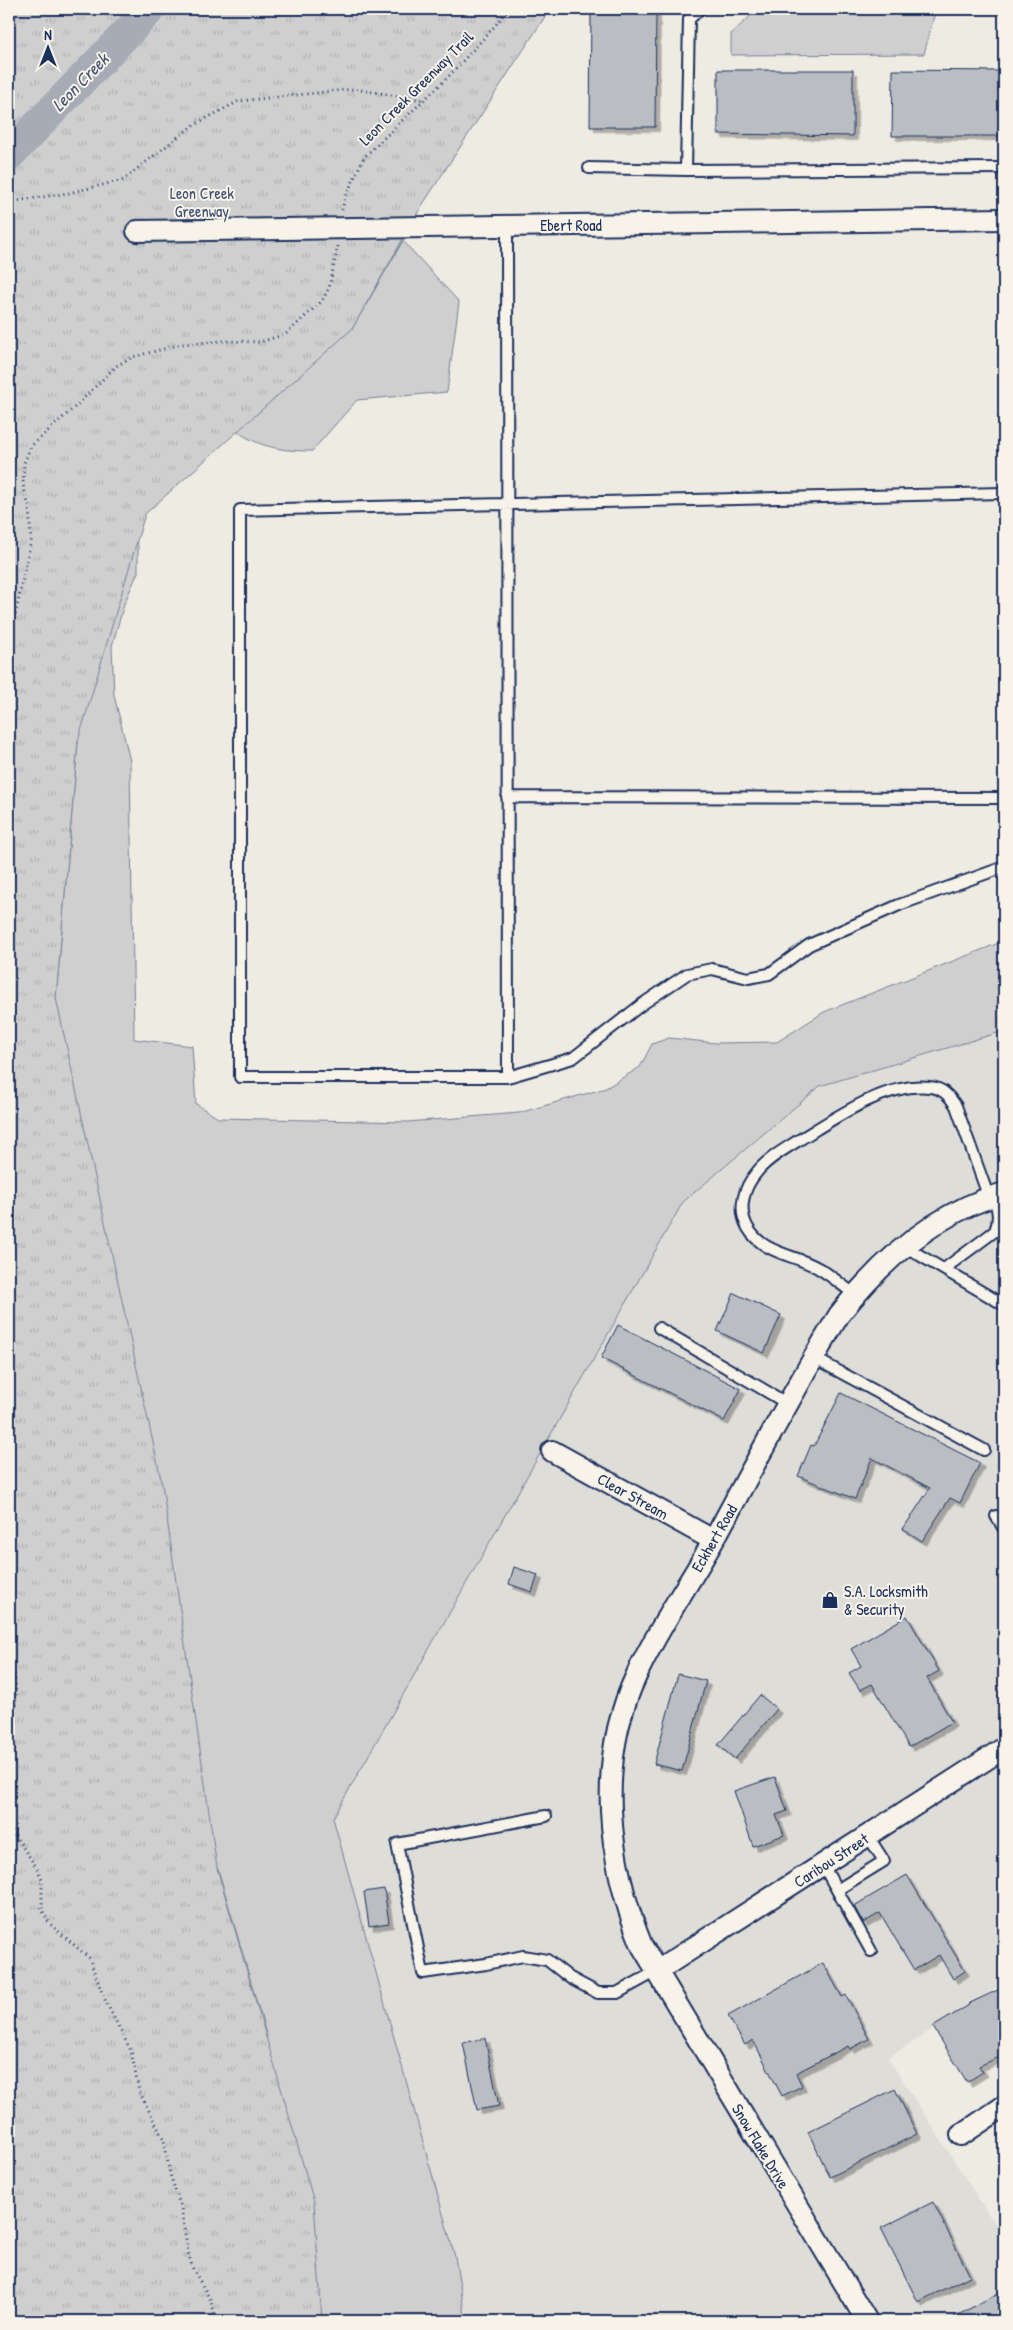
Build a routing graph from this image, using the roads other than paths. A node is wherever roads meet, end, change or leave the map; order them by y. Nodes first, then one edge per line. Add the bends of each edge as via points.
1 (700, 9) edge
2 (589, 168) dead end
3 (1004, 168) edge
4 (686, 170) junction
5 (1004, 219) edge
6 (507, 226) junction
7 (137, 231) dead end
8 (1004, 493) edge
9 (507, 504) junction
10 (507, 797) junction
11 (1004, 798) edge
12 (1004, 867) edge
13 (508, 1077) junction
14 (995, 1196) edge
15 (1000, 1230) edge
16 (904, 1246) junction
17 (944, 1269) junction
18 (855, 1294) junction
19 (1004, 1305) edge
20 (659, 1328) dead end
21 (814, 1358) junction
22 (788, 1404) junction
23 (984, 1450) dead end
24 (552, 1451) dead end
25 (996, 1516) dead end
26 (1004, 1529) edge
27 (714, 1540) junction
28 (1004, 1748) edge
29 (546, 1816) dead end
30 (868, 1836) junction
31 (823, 1865) junction
32 (837, 1890) junction
33 (870, 1951) dead end
34 (657, 1971) junction
35 (1004, 2106) edge
36 (961, 2135) dead end
37 (867, 2321) edge

1 - 4 lane via 689,19
2 - 4 lane
3 - 4 lane
5 - 6 street, Ebert Road
6 - 7 street, Ebert Road
6 - 9 lane
8 - 9 lane
9 - 10 lane
9 - 13 lane via 240,510 240,1077
10 - 11 lane
10 - 13 lane
12 - 13 lane via 899,905 809,945 769,974 748,978 712,969 687,974 573,1058
14 - 15 lane
14 - 16 street, Eckhert Road via 934,1224
14 - 18 lane via 956,1106 947,1094 933,1087 916,1087 868,1101 782,1151 757,1171 745,1190 741,1209 747,1227 761,1243 818,1268
15 - 17 lane
16 - 17 lane
16 - 18 street, Eckhert Road
17 - 19 lane
18 - 21 street, Eckhert Road
20 - 22 lane
21 - 22 street, Eckhert Road
21 - 23 lane
22 - 27 street, Eckhert Road
24 - 27 street, Clear Stream
25 - 26 lane
27 - 34 street, Eckhert Road via 636,1676 620,1724 612,1773 613,1844 619,1878 642,1946
28 - 30 street, Caribou Street
29 - 34 lane via 397,1844 423,1973 523,1956 547,1960 570,1978 598,1993 617,1993
30 - 31 street, Caribou Street
30 - 32 lane via 884,1861
31 - 32 lane
31 - 34 street, Caribou Street
32 - 33 lane
34 - 37 street, Snow Flake Drive
35 - 36 street

